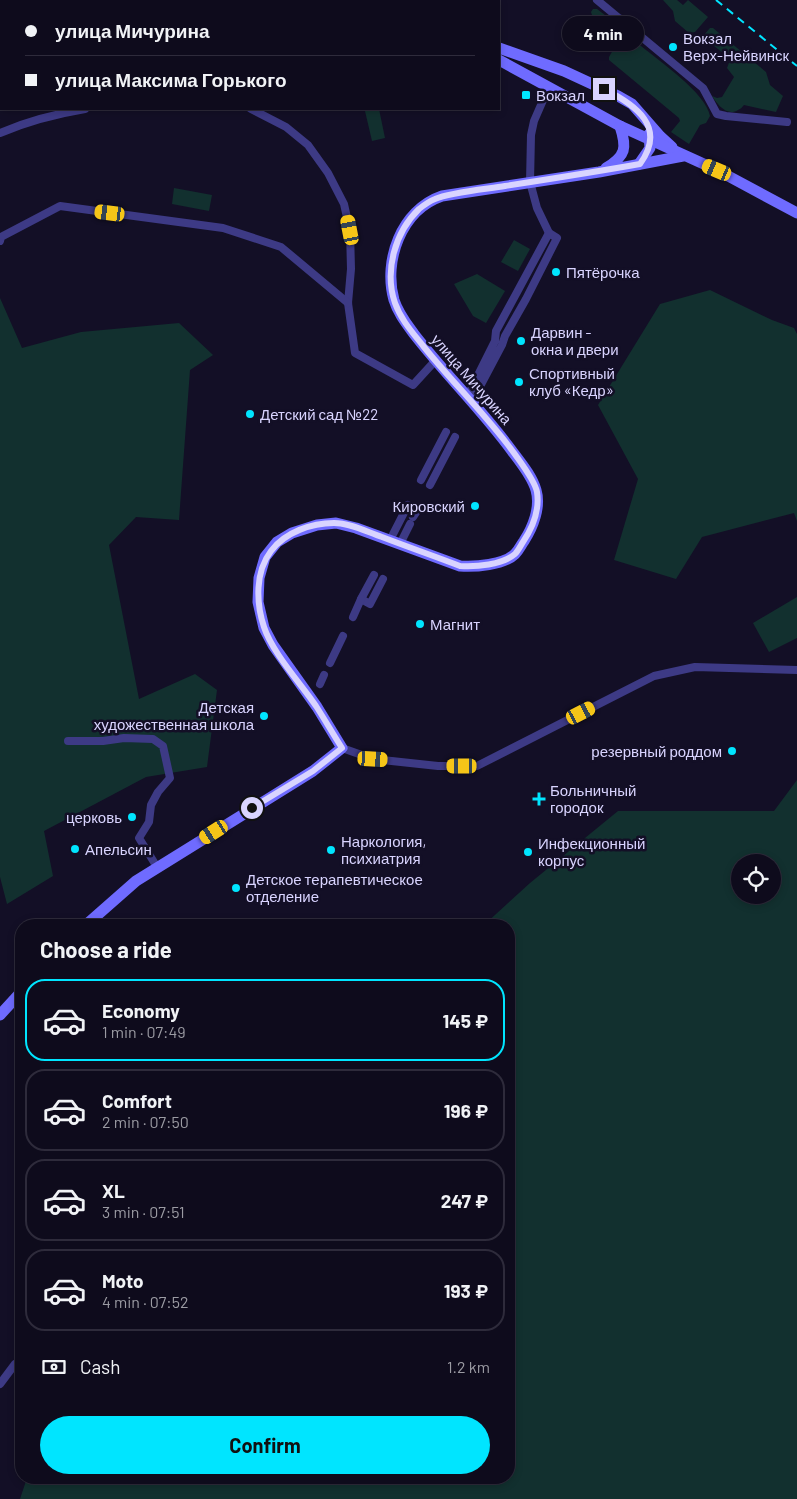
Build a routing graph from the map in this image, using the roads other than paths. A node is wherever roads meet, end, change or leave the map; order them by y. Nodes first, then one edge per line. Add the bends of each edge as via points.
1 (597, 0) edge
2 (621, 19) junction
3 (602, 43) dead end
4 (500, 48) edge
5 (500, 61) edge
6 (544, 98) dead end
7 (80, 110) edge
8 (253, 110) edge
9 (646, 120) junction
10 (787, 122) dead end
11 (620, 126) junction
12 (0, 133) edge
13 (650, 140) junction
14 (683, 156) junction
15 (640, 164) junction
16 (599, 172) junction
17 (530, 182) junction
18 (797, 213) edge
19 (0, 241) edge
20 (348, 303) junction
21 (435, 361) junction
22 (473, 393) dead end
23 (446, 432) dead end
24 (455, 437) dead end
25 (421, 480) dead end
26 (430, 486) dead end
27 (408, 505) dead end
28 (414, 517) dead end
29 (395, 542) junction
30 (374, 575) dead end
31 (383, 578) dead end
32 (361, 599) junction
33 (353, 617) dead end
34 (343, 636) dead end
35 (330, 663) dead end
36 (797, 670) edge
37 (324, 676) dead end
38 (320, 684) dead end
39 (68, 741) dead end
40 (342, 748) junction
41 (157, 868) junction
42 (93, 919) edge
43 (15, 999) edge
44 (0, 1015) edge
45 (15, 1364) dead end
46 (0, 1384) edge

1 - 2 street
2 - 3 street
2 - 10 street via 705,90 717,114
4 - 9 street via 604,89 632,104
5 - 11 street
6 - 17 street via 531,135
7 - 12 street via 44,117
8 - 20 street via 286,127 308,145 344,204 350,230
9 - 13 street
9 - 14 street
11 - 13 street
11 - 16 street via 624,140 622,154
13 - 14 street
13 - 15 street via 647,154
14 - 15 street, улица Мичурина
14 - 18 street via 717,170
15 - 16 street, улица Мичурина
16 - 17 street, улица Мичурина
17 - 21 street, улица Мичурина via 434,199 418,210 402,231 392,264 394,302 404,322
17 - 22 street via 537,208 549,233 557,238 502,345
19 - 20 street via 1,237 60,206 223,228 281,247
20 - 21 street via 356,353 414,385
21 - 29 street, улица Мичурина via 523,465 537,491 537,515 515,554 484,565 460,566
23 - 25 street
24 - 26 street
27 - 29 street
28 - 29 street
29 - 40 street, улица Мичурина via 336,523 316,525 277,542 266,558 259,578 258,602 272,645
30 - 32 street
31 - 32 street via 370,604
32 - 33 street
34 - 35 street
36 - 40 street via 695,667 654,676 477,766 438,766 373,759
37 - 38 street
39 - 41 street via 153,739 163,746 170,778 158,792 151,806 149,822 139,838
40 - 41 street via 313,771
41 - 42 street via 136,881
43 - 44 street
45 - 46 street

